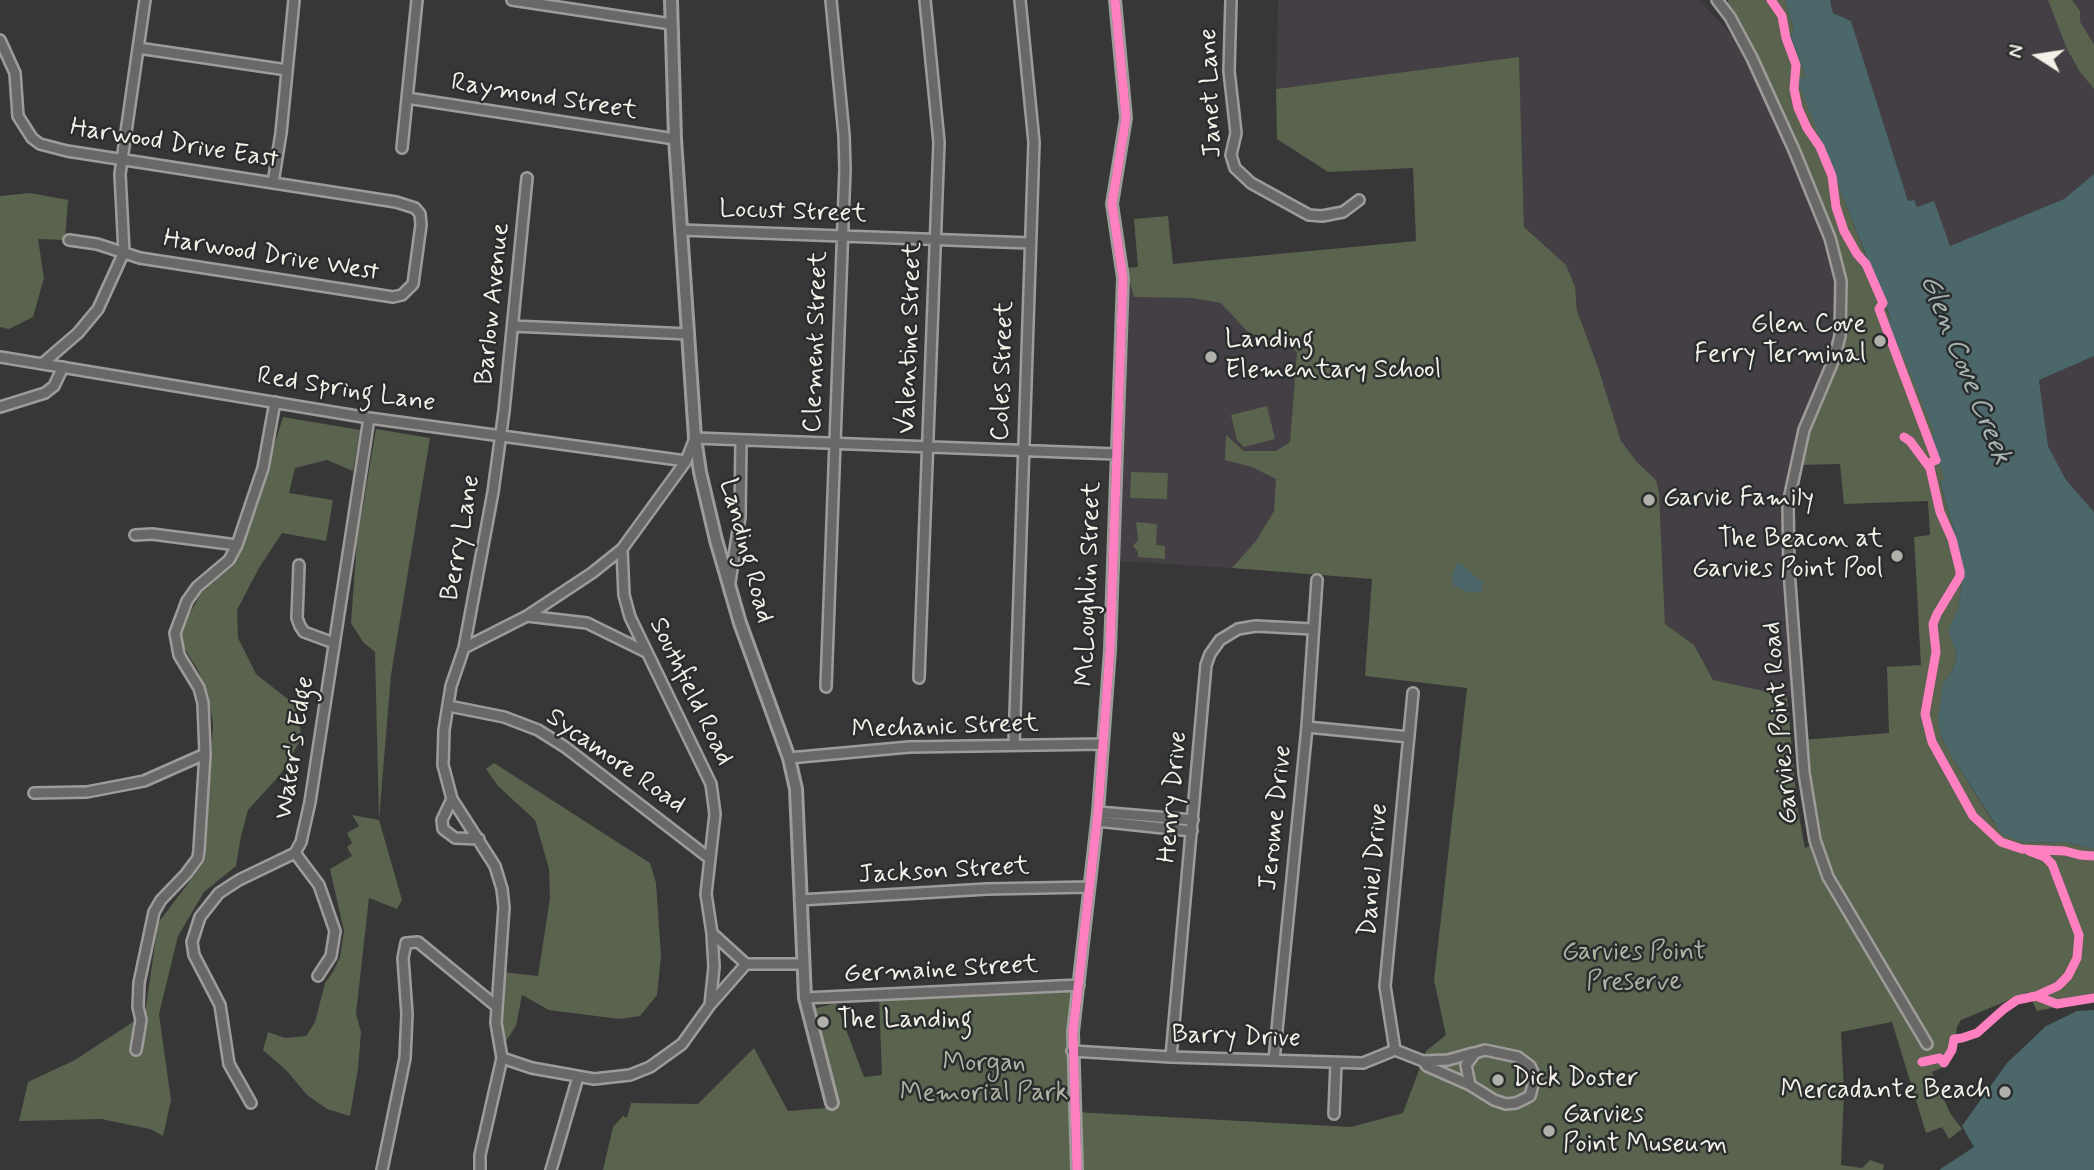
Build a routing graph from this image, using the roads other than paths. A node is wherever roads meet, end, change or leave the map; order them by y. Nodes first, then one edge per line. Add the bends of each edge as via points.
1 (145, 0) edge
2 (293, 0) edge
3 (416, 0) edge
4 (512, 0) edge
5 (671, 0) edge
6 (831, 0) edge
7 (925, 0) edge
8 (1020, 0) edge
9 (1115, 0) edge
10 (1231, 0) edge
11 (1717, 0) edge
12 (671, 24) junction
13 (0, 40) edge
14 (138, 48) junction
15 (287, 71) junction
16 (407, 98) junction
17 (675, 139) junction
18 (402, 148) dead end
19 (123, 159) junction
20 (527, 178) dead end
21 (273, 183) junction
22 (1359, 200) dead end
23 (415, 208) joint
24 (681, 230) junction
25 (842, 236) junction
26 (69, 240) dead end
27 (935, 240) junction
28 (1030, 243) junction
29 (124, 252) junction
30 (513, 326) junction
31 (689, 334) junction
32 (0, 357) edge
33 (42, 364) junction
34 (63, 367) junction
35 (275, 402) junction
36 (0, 407) edge
37 (369, 418) junction
38 (501, 435) junction
39 (695, 438) junction
40 (741, 441) junction
41 (834, 443) junction
42 (928, 447) junction
43 (1022, 450) junction
44 (1116, 454) junction
45 (686, 461) junction
46 (135, 535) dead end
47 (237, 545) junction
48 (622, 549) junction
49 (299, 565) dead end
50 (1317, 580) dead end
51 (729, 586) junction
52 (527, 616) junction
53 (1312, 629) junction
54 (334, 643) junction
55 (464, 648) junction
56 (646, 652) junction
57 (919, 678) dead end
58 (826, 687) dead end
59 (1413, 693) dead end
60 (449, 706) junction
61 (1307, 727) junction
62 (1409, 737) junction
63 (1103, 744) junction
64 (1014, 745) junction
65 (205, 754) junction
66 (789, 758) junction
67 (34, 793) dead end
68 (452, 799) junction
69 (1097, 816) junction
70 (1194, 820) junction
71 (1192, 831) junction
72 (479, 838) junction
73 (295, 853) junction
74 (709, 858) junction
75 (1089, 887) junction
76 (800, 900) junction
77 (712, 933) junction
78 (746, 964) junction
79 (802, 964) junction
80 (318, 976) dead end
81 (1079, 985) junction
82 (805, 998) junction
83 (710, 1005) junction
84 (496, 1006) junction
85 (1927, 1044) dead end
86 (136, 1050) dead end
87 (1395, 1050) junction
88 (1072, 1051) junction
89 (1475, 1053) junction
90 (1171, 1057) junction
91 (502, 1058) junction
92 (1274, 1060) junction
93 (1423, 1061) junction
94 (1336, 1063) junction
95 (578, 1077) junction
96 (1470, 1085) junction
97 (251, 1103) dead end
98 (832, 1103) dead end
99 (1334, 1114) dead end
100 (382, 1170) edge
101 (480, 1170) edge
102 (551, 1170) edge
103 (1077, 1170) edge

1 - 14 street
2 - 15 street
3 - 16 street
4 - 12 street
5 - 12 street, Landing Road
6 - 25 street, Clement Street via 844,135
7 - 27 street, Valentine Street via 939,142
8 - 28 street, Coles Street via 1034,127
9 - 44 street, McLoughlin Street via 1126,118 1112,204 1124,272
10 - 22 street, Janet Lane via 1230,71 1236,133 1231,155 1235,168 1251,183 1309,215 1343,212
11 - 85 street, Garvies Point Road via 1752,58 1794,150 1830,239 1841,281 1840,337 1804,430 1788,504 1805,787 1815,840 1834,886
12 - 17 street, Landing Road
13 - 19 street, Harwood Drive East via 15,73 18,116 32,138 58,149
14 - 15 street
14 - 19 street
15 - 21 street
16 - 17 street, Raymond Street
16 - 18 street
17 - 24 street, Landing Road
19 - 21 street, Harwood Drive East
19 - 29 street
20 - 30 street, Barlow Avenue
21 - 23 street, Harwood Drive East
23 - 29 street, Harwood Drive West via 421,225 416,270 402,295 379,295
24 - 25 street, Locust Street
24 - 31 street, Landing Road
25 - 27 street, Locust Street
25 - 41 street, Clement Street
26 - 29 street
27 - 28 street, Locust Street
27 - 42 street, Valentine Street
28 - 43 street, Coles Street
29 - 33 street via 98,309
30 - 31 street
30 - 38 street, Barlow Avenue
31 - 39 street, Landing Road
32 - 33 street, Red Spring Lane
33 - 34 street, Red Spring Lane
34 - 35 street, Red Spring Lane
34 - 36 street via 45,393
35 - 37 street, Red Spring Lane
35 - 47 street via 263,468
37 - 38 street, Red Spring Lane
37 - 54 street, Water's Edge
38 - 45 street, Red Spring Lane
38 - 55 street, Berry Lane
39 - 40 street
39 - 45 street
39 - 51 street, Landing Road
40 - 41 street
40 - 51 street via 740,517
41 - 42 street
41 - 58 street, Clement Street
42 - 43 street
42 - 57 street, Valentine Street
43 - 44 street
43 - 64 street, Coles Street
44 - 63 street, McLoughlin Street
45 - 48 street
46 - 47 street
47 - 65 street via 229,560 187,601 175,633 179,655 203,703
48 - 52 street
48 - 56 street, Southfield Road via 624,595
49 - 54 street via 300,626 320,640
50 - 53 street, Jerome Drive
51 - 66 street, Landing Road
52 - 55 street
52 - 56 street via 587,623
53 - 61 street, Jerome Drive
53 - 70 street, Henry Drive via 1247,627 1220,640 1210,654
54 - 73 street, Water's Edge via 310,802
55 - 60 street, Berry Lane
56 - 74 street, Southfield Road via 712,784 715,814
59 - 62 street, Daniel Drive
60 - 68 street, Berry Lane via 442,751
60 - 74 street, Sycamore Road via 504,717 538,730
61 - 62 street
61 - 92 street, Jerome Drive
62 - 87 street, Daniel Drive via 1385,986
63 - 64 street, Mechanic Street
63 - 69 street, McLoughlin Street
64 - 66 street, Mechanic Street via 909,747
65 - 67 street via 144,781 87,792
65 - 86 street via 198,858 154,912 139,983 141,1020
66 - 76 street, Landing Road via 799,817
68 - 72 street
68 - 72 street via 442,820 443,829 455,838
69 - 70 street
69 - 71 street
69 - 75 street, McLoughlin Street
70 - 71 street, Henry Drive
71 - 90 street, Henry Drive
72 - 84 street via 495,866 504,907
73 - 80 street via 318,886 335,931 331,956
73 - 97 street, Water's Edge via 219,893 200,917 192,942 220,1005 229,1064
74 - 77 street, Southfield Road via 706,905
75 - 76 street, Jackson Street
75 - 81 street, McLoughlin Street
76 - 79 street, Landing Road
77 - 78 street
77 - 83 street, Southfield Road
78 - 79 street
78 - 83 street
79 - 82 street, Landing Road
81 - 82 street, Germaine Street
81 - 88 street, McLoughlin Street
82 - 98 street, Landing Road
83 - 95 street via 682,1044 650,1067 615,1078
84 - 91 street
84 - 100 street via 418,942 406,943 405,1058
87 - 93 street
87 - 94 street, Barry Drive via 1363,1063
88 - 90 street, Barry Drive
88 - 103 street, McLoughlin Street
89 - 93 street
89 - 96 street via 1466,1065
89 - 96 street via 1492,1050 1518,1056 1533,1070 1535,1083 1530,1096 1516,1103 1494,1100
90 - 92 street, Barry Drive
91 - 95 street
91 - 101 street
92 - 94 street, Barry Drive
93 - 96 street
94 - 99 street
95 - 102 street

